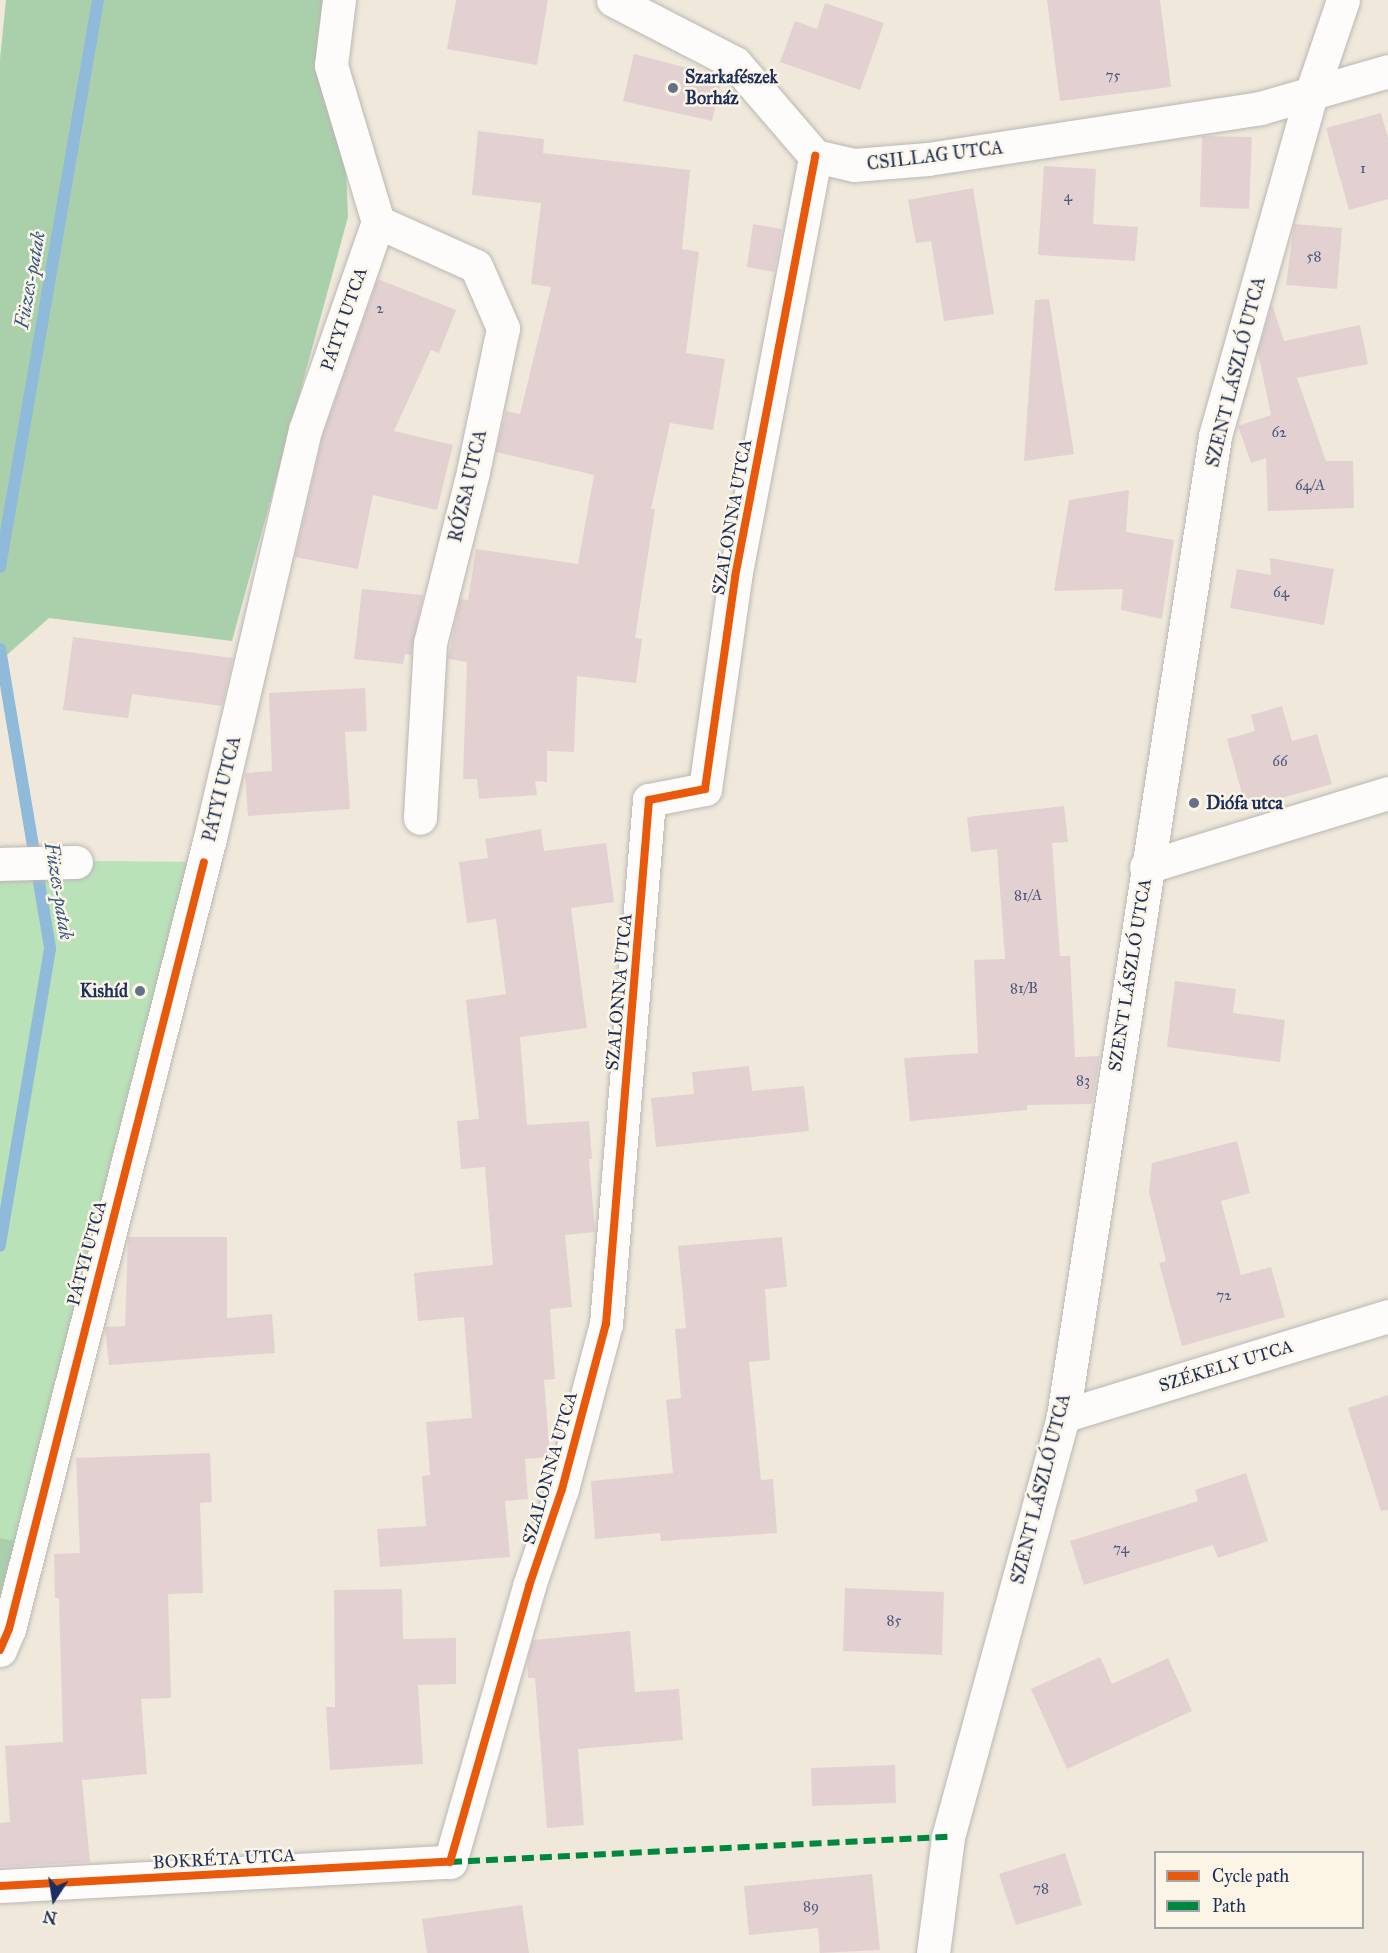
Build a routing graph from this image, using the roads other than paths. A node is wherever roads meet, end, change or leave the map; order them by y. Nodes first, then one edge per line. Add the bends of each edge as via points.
1 (339, 0) edge
2 (613, 0) edge
3 (1343, 0) edge
4 (1388, 71) edge
5 (1311, 94) junction
6 (815, 156) junction
7 (378, 222) junction
8 (1388, 793) edge
9 (420, 818) dead end
10 (76, 862) dead end
11 (0, 864) edge
12 (1146, 867) junction
13 (1388, 1316) edge
14 (1063, 1416) junction
15 (0, 1650) edge
16 (450, 1862) joint
17 (0, 1886) edge
18 (933, 1953) edge

1 - 7 street via 331,65
2 - 6 street via 735,63
3 - 5 street, SZENT LÁSZLÓ UTCA
4 - 5 street, CSILLAG UTCA
5 - 6 street, CSILLAG UTCA via 1260,108 928,159 854,165
5 - 12 street, SZENT LÁSZLÓ UTCA via 1215,436
6 - 16 street, SZALONNA UTCA via 735,577 705,789 649,800 606,1324 562,1489 529,1586
7 - 9 street, RÓZSA UTCA via 476,266 503,328 473,472 430,643
7 - 15 street, PÁTYI UTCA via 305,430 210,838 9,1629
8 - 12 street
10 - 11 street
12 - 14 street, SZENT LÁSZLÓ UTCA
13 - 14 street, SZÉKELY UTCA
14 - 18 street, SZENT LÁSZLÓ UTCA via 948,1837
16 - 17 street, BOKRÉTA UTCA

